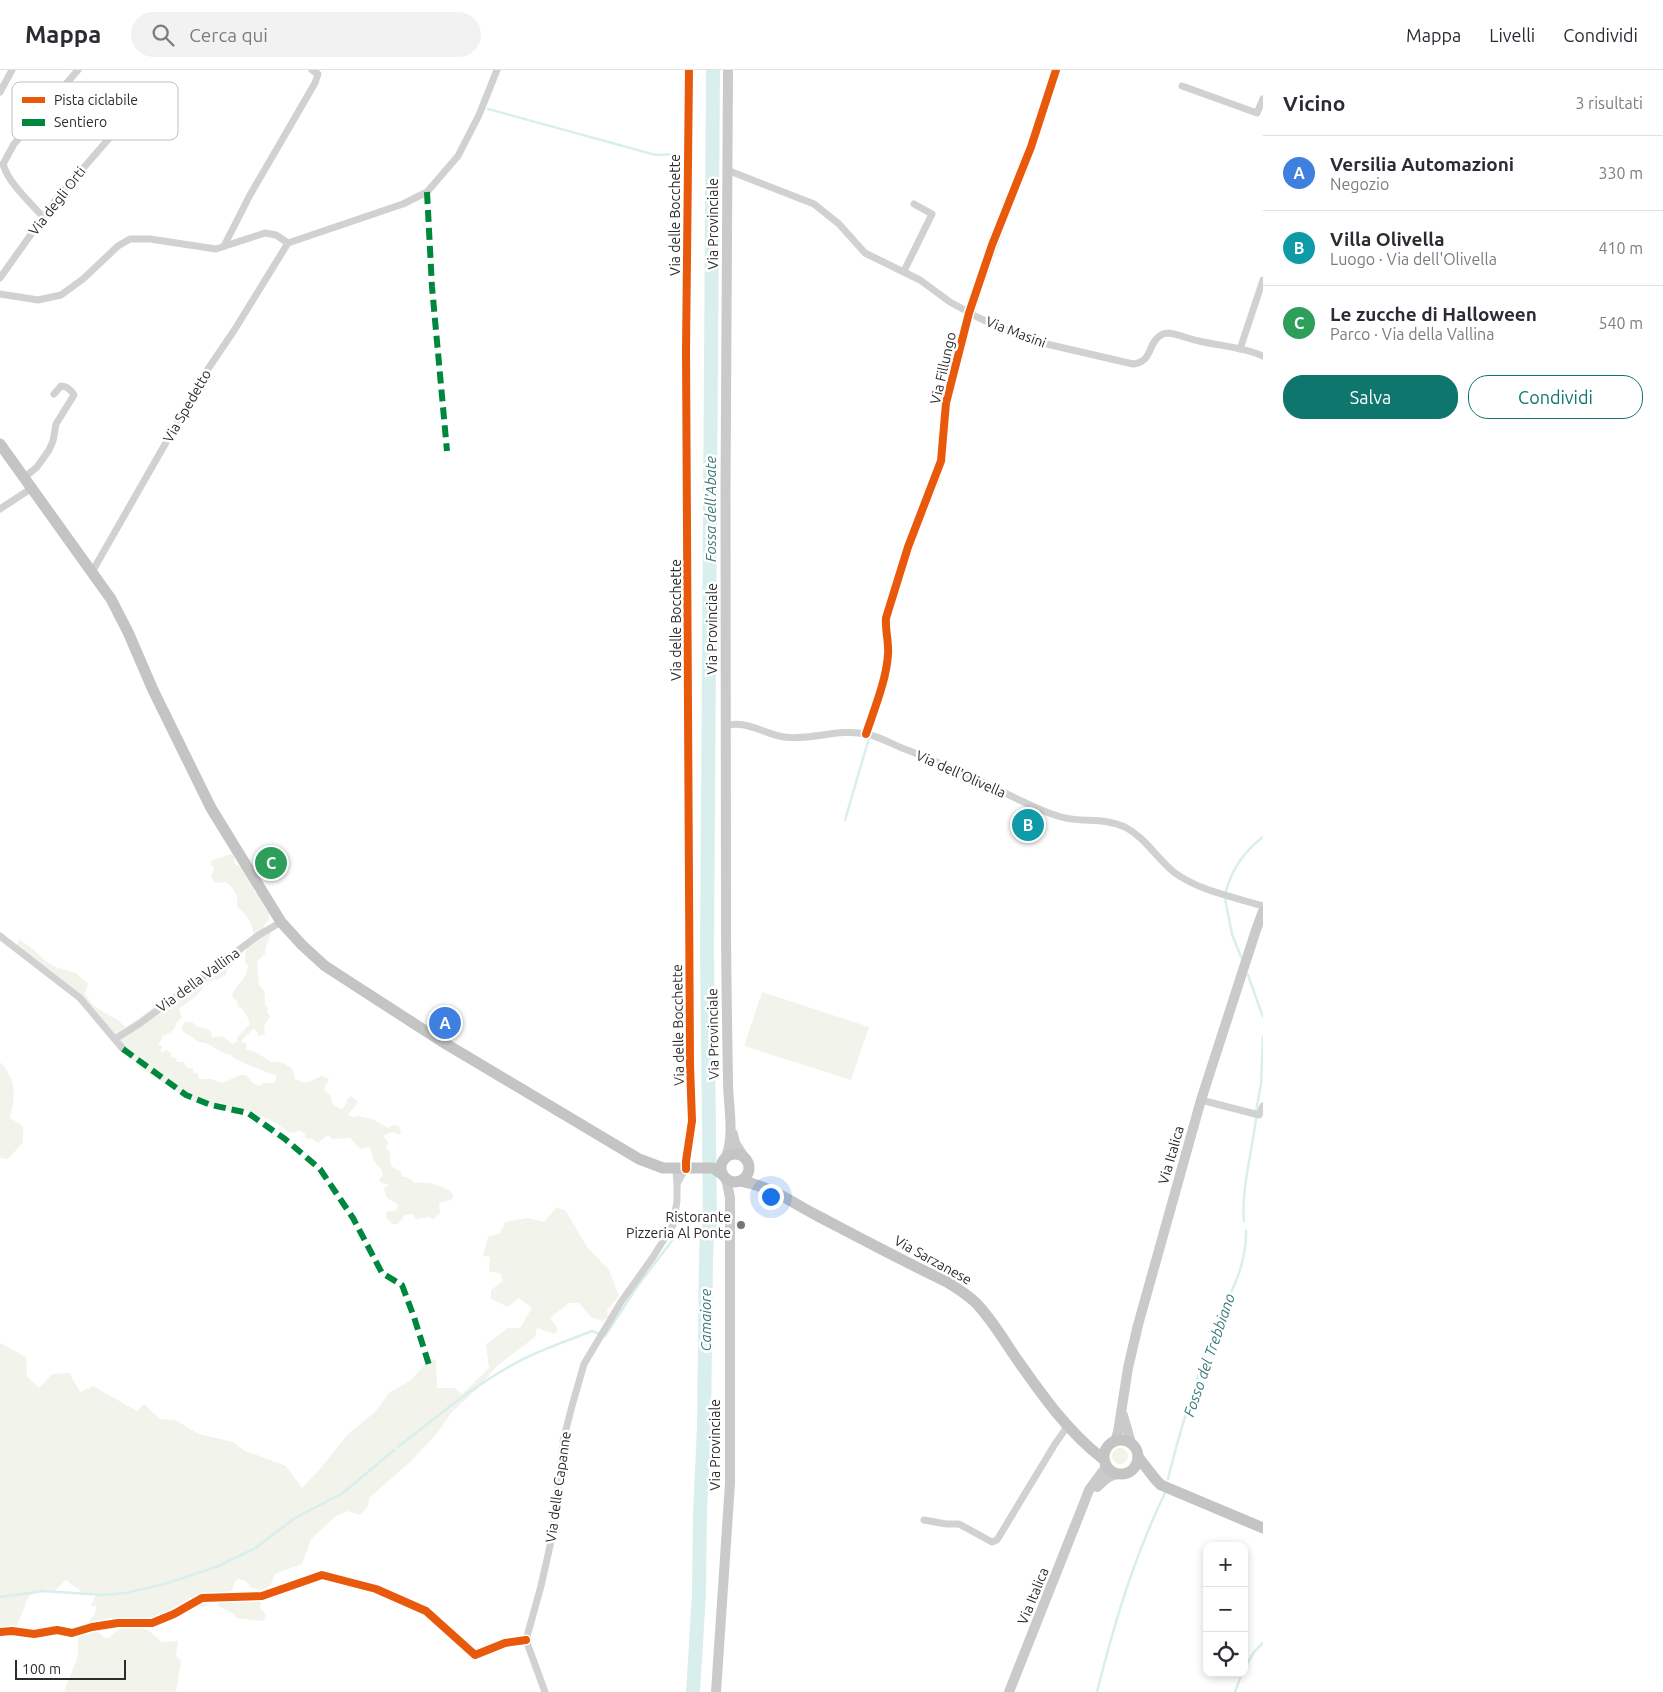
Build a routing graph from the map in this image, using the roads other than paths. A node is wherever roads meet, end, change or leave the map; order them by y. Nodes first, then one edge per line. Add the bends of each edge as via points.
1 (12, 70) edge
2 (78, 70) edge
3 (312, 70) edge
4 (497, 70) edge
5 (689, 70) edge
6 (728, 70) edge
7 (1056, 70) edge
8 (68, 82) edge
9 (1182, 86) dead end
10 (0, 92) edge
11 (1263, 99) edge
12 (17, 140) edge
13 (108, 140) edge
14 (727, 170) junction
15 (914, 204) dead end
16 (44, 218) junction
17 (288, 243) junction
18 (224, 246) junction
19 (904, 271) junction
20 (0, 278) edge
21 (1263, 280) edge
22 (0, 294) edge
23 (969, 313) junction
24 (1240, 349) junction
25 (1263, 356) edge
26 (54, 394) dead end
27 (0, 444) edge
28 (25, 477) junction
29 (32, 488) junction
30 (0, 509) edge
31 (92, 572) junction
32 (726, 726) junction
33 (866, 734) junction
34 (1263, 906) edge
35 (1263, 912) edge
36 (281, 922) junction
37 (0, 936) edge
38 (115, 1039) junction
39 (124, 1049) dead end
40 (1201, 1100) junction
41 (1263, 1106) edge
42 (731, 1128) junction
43 (746, 1161) junction
44 (722, 1168) junction
45 (684, 1169) junction
46 (739, 1181) junction
47 (771, 1189) junction
48 (730, 1198) junction
49 (1122, 1409) junction
50 (1067, 1427) junction
51 (1112, 1442) junction
52 (1131, 1443) junction
53 (1083, 1444) junction
54 (1138, 1457) junction
55 (1104, 1463) junction
56 (1130, 1472) junction
57 (1116, 1474) junction
58 (1156, 1480) junction
59 (1081, 1511) junction
60 (924, 1520) dead end
61 (1263, 1528) edge
62 (0, 1632) edge
63 (526, 1640) junction
64 (545, 1692) edge
65 (716, 1692) edge
66 (1009, 1692) edge

1 - 10 street
2 - 8 street
3 - 18 street via 318,74 315,83
4 - 17 street via 486,101 458,156 426,192 403,204
5 - 45 street, Via delle Bocchette via 686,351 692,1108
6 - 14 main road, Via Provinciale
7 - 23 street, Via Fillungo
9 - 11 street via 1257,113
12 - 16 street via 3,164 5,170
13 - 16 street, Via degli Orti
14 - 19 street, Via Masini via 814,204 865,253
14 - 32 main road, Via Provinciale
15 - 19 street via 932,214
16 - 20 street, Via degli Orti
17 - 18 street via 266,233
17 - 31 street, Via Spedetto via 208,369
18 - 22 street via 216,249 130,239 61,295 38,300
19 - 23 street, Via Masini
21 - 24 street
23 - 24 street, Via Masini via 1029,340 1133,364 1148,356 1156,339 1164,333
23 - 33 street, Via Fillungo via 946,403 941,461 908,547 886,618 888,653
24 - 25 street, Via Masini
26 - 28 street via 65,386 74,395 56,424 49,450
27 - 28 main road
28 - 29 main road
29 - 30 street
29 - 31 main road
31 - 36 main road via 128,632 211,808
32 - 33 street, Via dell'Olivella via 740,723 784,737
32 - 42 main road, Via Provinciale via 726,950
33 - 34 street, Via dell'Olivella via 948,766 1061,817 1096,820 1126,828 1184,878
35 - 40 main road, Via Italica
36 - 38 street, Via della Vallina
36 - 45 main road via 325,966 440,1041 647,1163
37 - 38 street via 80,998
38 - 39 street
40 - 41 street via 1256,1115
40 - 49 main road, Via Italica via 1138,1325
42 - 43 main road, Via Provinciale via 735,1143
42 - 44 main road, Via Provinciale via 730,1144
43 - 44 main road via 737,1154
43 - 46 main road via 748,1172
43 - 47 main road, Via Sarzanese
44 - 45 main road
44 - 46 main road via 732,1181
44 - 48 main road, Via Provinciale
45 - 63 street, Via delle Capanne via 677,1184 678,1201 673,1224 584,1364 563,1440 554,1528
46 - 47 main road, Via Sarzanese
46 - 48 main road, Via Provinciale
47 - 50 main road, Via Sarzanese via 966,1295 982,1310
48 - 65 main road, Via Provinciale via 730,1483
49 - 51 main road, Via Italica via 1118,1432
49 - 52 main road, Via Italica
50 - 53 main road, Via Sarzanese
50 - 60 street via 997,1540 992,1542 959,1524
51 - 52 main road via 1123,1440
51 - 53 main road via 1099,1446
51 - 55 main road via 1104,1450
52 - 54 main road
53 - 55 main road, Via Sarzanese
54 - 56 main road
54 - 58 main road
55 - 57 main road
55 - 59 main road, Via Italica
56 - 57 main road
56 - 58 main road
57 - 59 main road, Via Italica via 1096,1488
58 - 61 main road via 1174,1491
59 - 66 main road, Via Italica
62 - 63 street via 34,1634 57,1630 72,1633 118,1623 152,1623 202,1598 262,1596 322,1575 376,1589 426,1611 475,1655 505,1643
63 - 64 street

